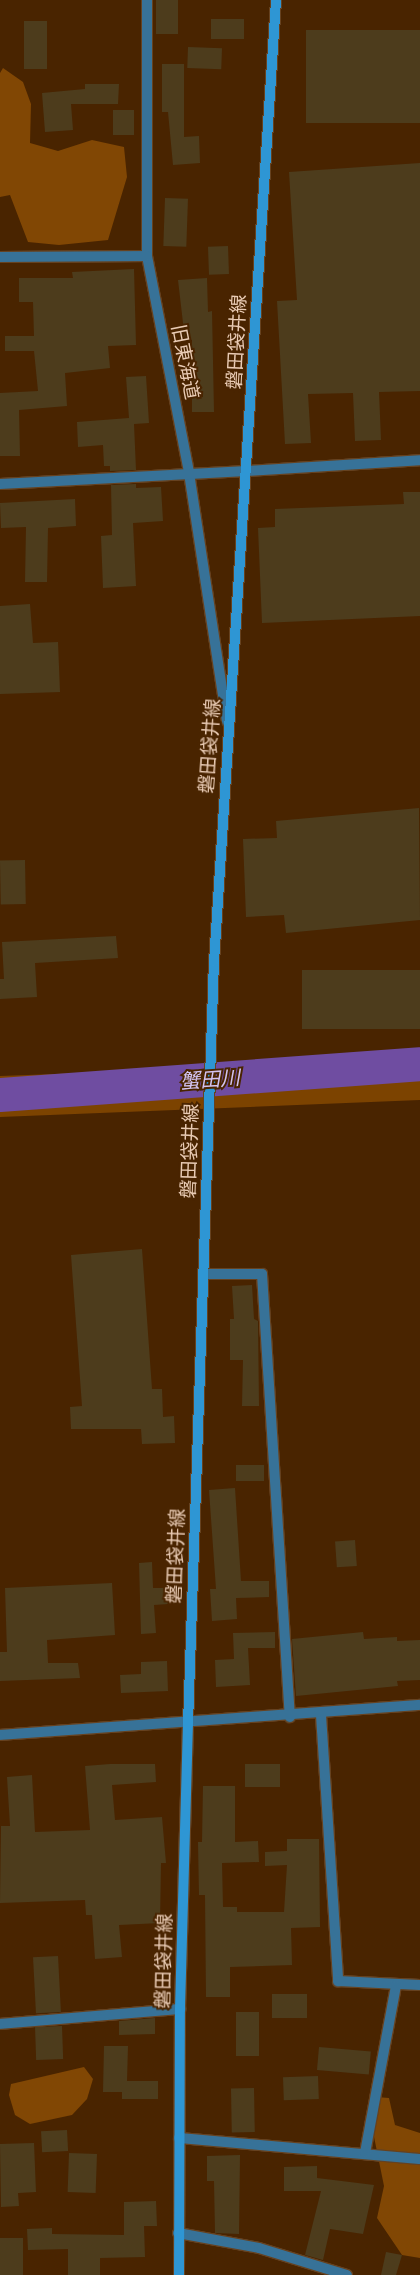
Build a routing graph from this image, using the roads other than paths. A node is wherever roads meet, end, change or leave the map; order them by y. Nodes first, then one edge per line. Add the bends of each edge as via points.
1 (148, 0) edge
2 (276, 0) edge
3 (0, 256) edge
4 (147, 256) junction
5 (420, 460) edge
6 (247, 471) junction
7 (189, 473) junction
8 (0, 484) edge
9 (228, 727) junction
10 (203, 1274) junction
11 (420, 1705) edge
12 (321, 1715) junction
13 (290, 1717) junction
14 (188, 1724) junction
15 (0, 1735) edge
16 (420, 1985) edge
17 (396, 1986) junction
18 (180, 2008) junction
19 (0, 2024) edge
20 (179, 2138) junction
21 (365, 2153) junction
22 (420, 2160) edge
23 (178, 2233) junction
24 (179, 2275) edge
25 (347, 2275) edge

1 - 4 street, 旧東海道
2 - 6 main road, 磐田袋井線
3 - 4 street
4 - 7 street, 旧東海道
5 - 6 street
6 - 7 street
6 - 9 main road, 磐田袋井線
7 - 8 street
7 - 9 street, 旧東海道
9 - 10 main road, 磐田袋井線 via 210,1066
10 - 13 street via 262,1274
10 - 14 main road, 磐田袋井線
11 - 12 street
12 - 13 street
12 - 17 street via 338,1981
13 - 14 street
14 - 15 street
14 - 18 main road, 磐田袋井線
16 - 17 street
17 - 21 street
18 - 19 street
18 - 20 main road, 磐田袋井線
20 - 21 street
20 - 23 main road, 磐田袋井線
21 - 22 street
23 - 24 main road, 磐田袋井線
23 - 25 street via 259,2248

